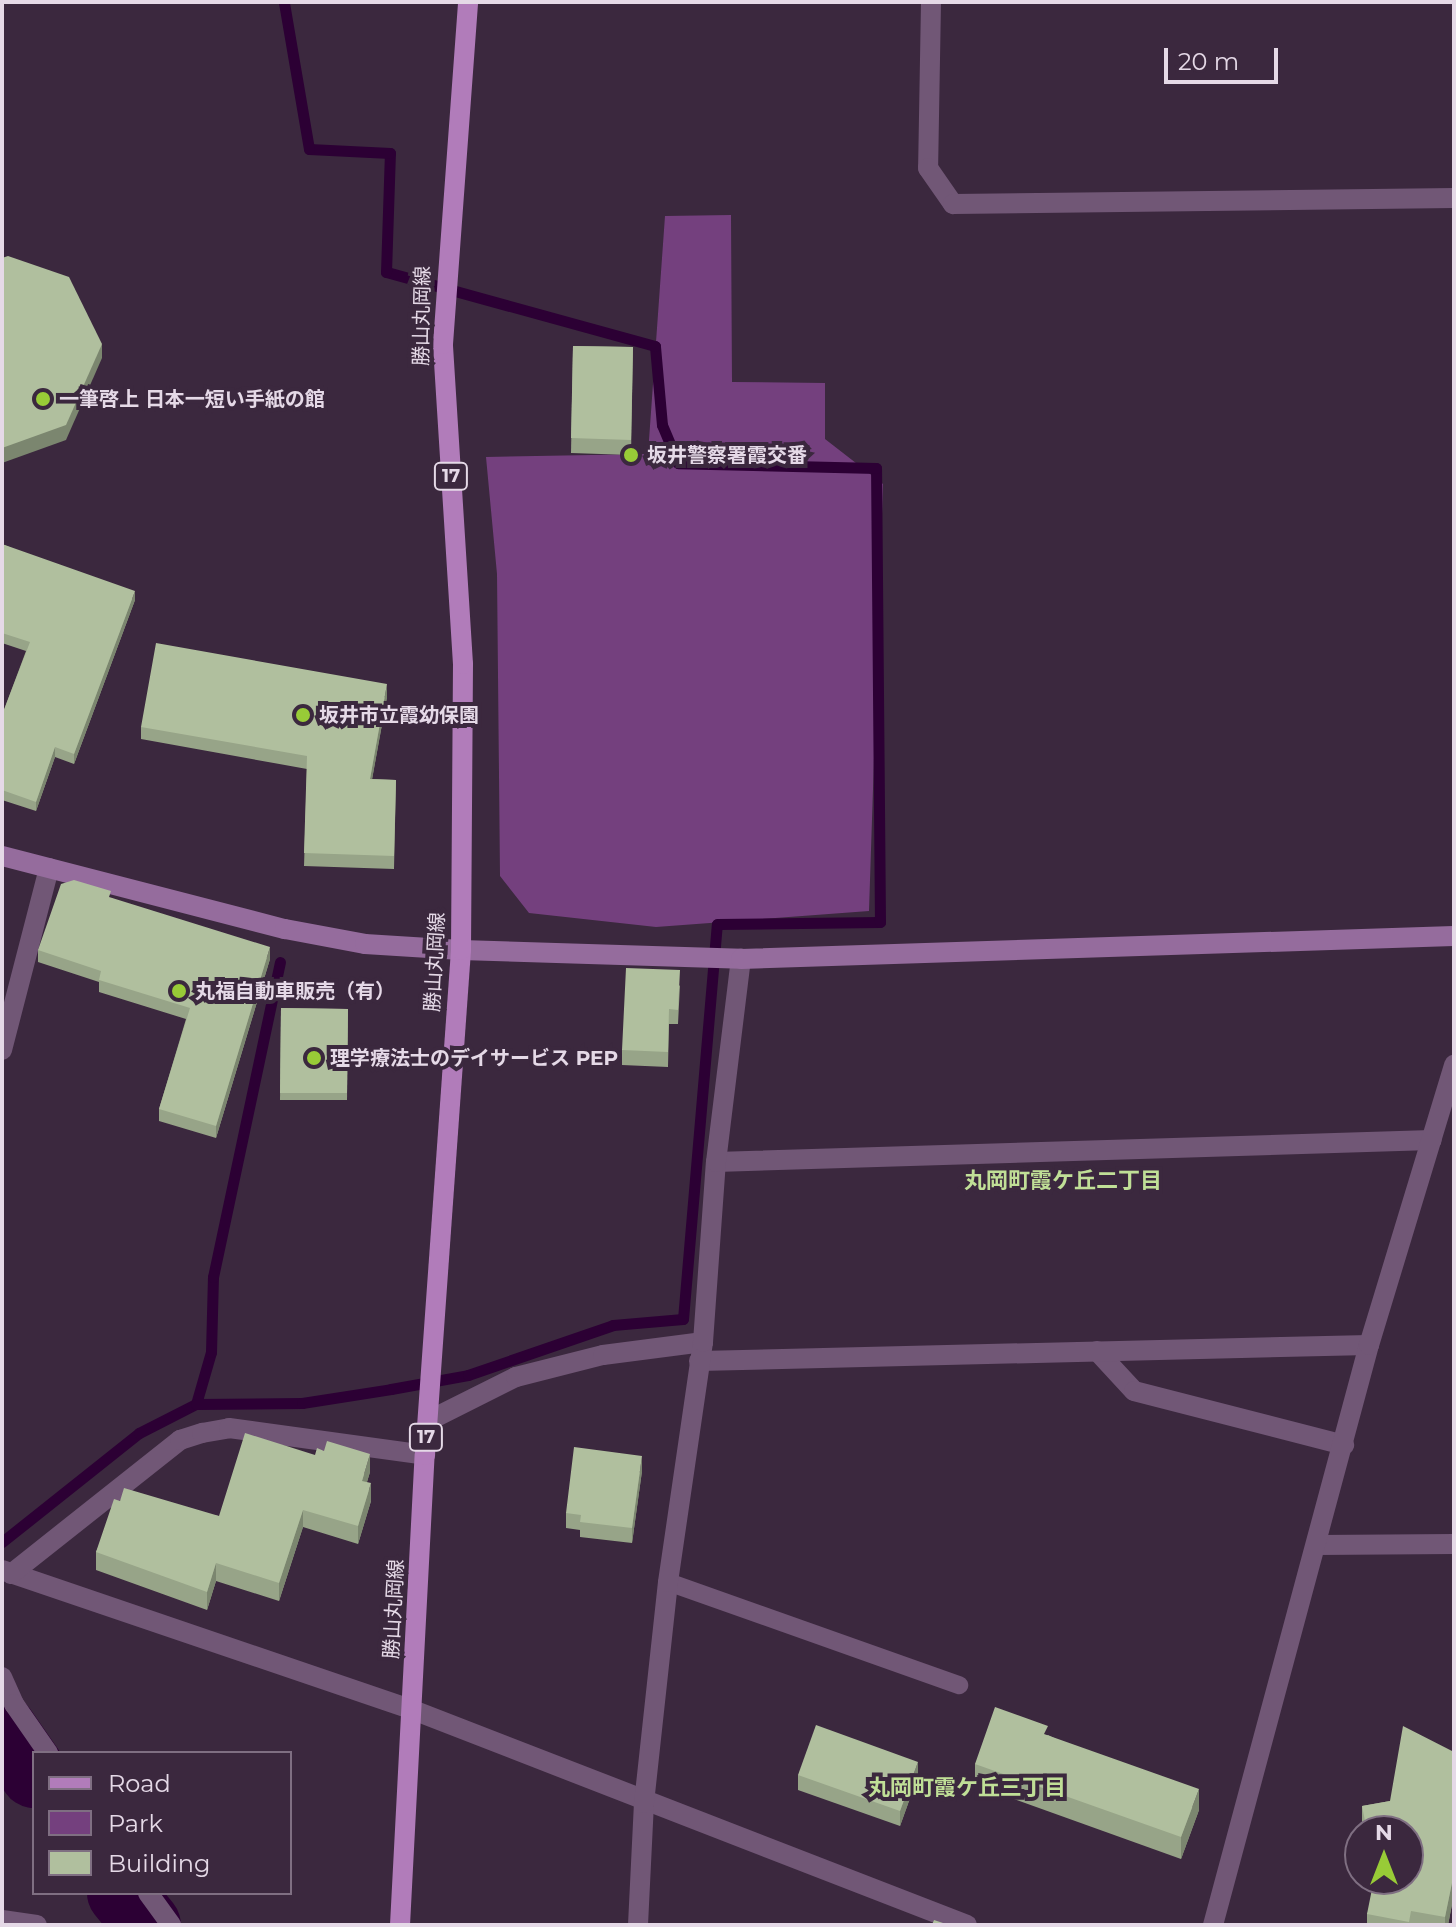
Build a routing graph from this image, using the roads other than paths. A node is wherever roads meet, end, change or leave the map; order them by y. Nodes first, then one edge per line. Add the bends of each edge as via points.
1 (468, 2) edge
2 (931, 2) edge
3 (1454, 198) edge
4 (2, 856) edge
5 (49, 868) junction
6 (1454, 936) edge
7 (461, 950) junction
8 (741, 959) junction
9 (2, 1050) edge
10 (1454, 1065) edge
11 (1432, 1140) junction
12 (716, 1162) junction
13 (1369, 1345) junction
14 (1097, 1351) junction
15 (701, 1352) junction
16 (428, 1421) junction
17 (1344, 1445) junction
18 (425, 1455) junction
19 (1454, 1544) edge
20 (1318, 1545) junction
21 (7, 1572) edge
22 (668, 1582) junction
23 (2, 1677) edge
24 (959, 1685) dead end
25 (413, 1710) junction
26 (47, 1751) edge
27 (644, 1803) junction
28 (149, 1895) edge
29 (2, 1920) edge
30 (37, 1925) edge
31 (171, 1925) edge
32 (400, 1925) edge
33 (638, 1925) edge
34 (967, 1925) edge
35 (1213, 1925) edge

1 - 7 main road, 勝山丸岡線 / 17 via 443,344 463,664
2 - 3 street via 928,168 953,204
4 - 5 street
5 - 7 street via 285,929 365,944
5 - 9 street
6 - 8 street
7 - 8 street
7 - 16 main road, 勝山丸岡線 / 17
8 - 12 street
10 - 11 street
11 - 12 street
11 - 13 street
12 - 15 street
13 - 14 street
13 - 17 street
14 - 15 street
14 - 17 street via 1134,1391
15 - 16 street via 603,1355 516,1377
15 - 22 street
16 - 18 main road, 勝山丸岡線 / 17
17 - 20 street
18 - 21 street via 229,1428 202,1433 180,1440
18 - 25 main road, 勝山丸岡線 / 17
19 - 20 street
20 - 35 street
21 - 25 street
22 - 24 lane
22 - 27 street
23 - 26 street
25 - 27 street
25 - 32 main road, 勝山丸岡線 / 17
27 - 33 street
27 - 34 street
28 - 31 street
29 - 30 street

